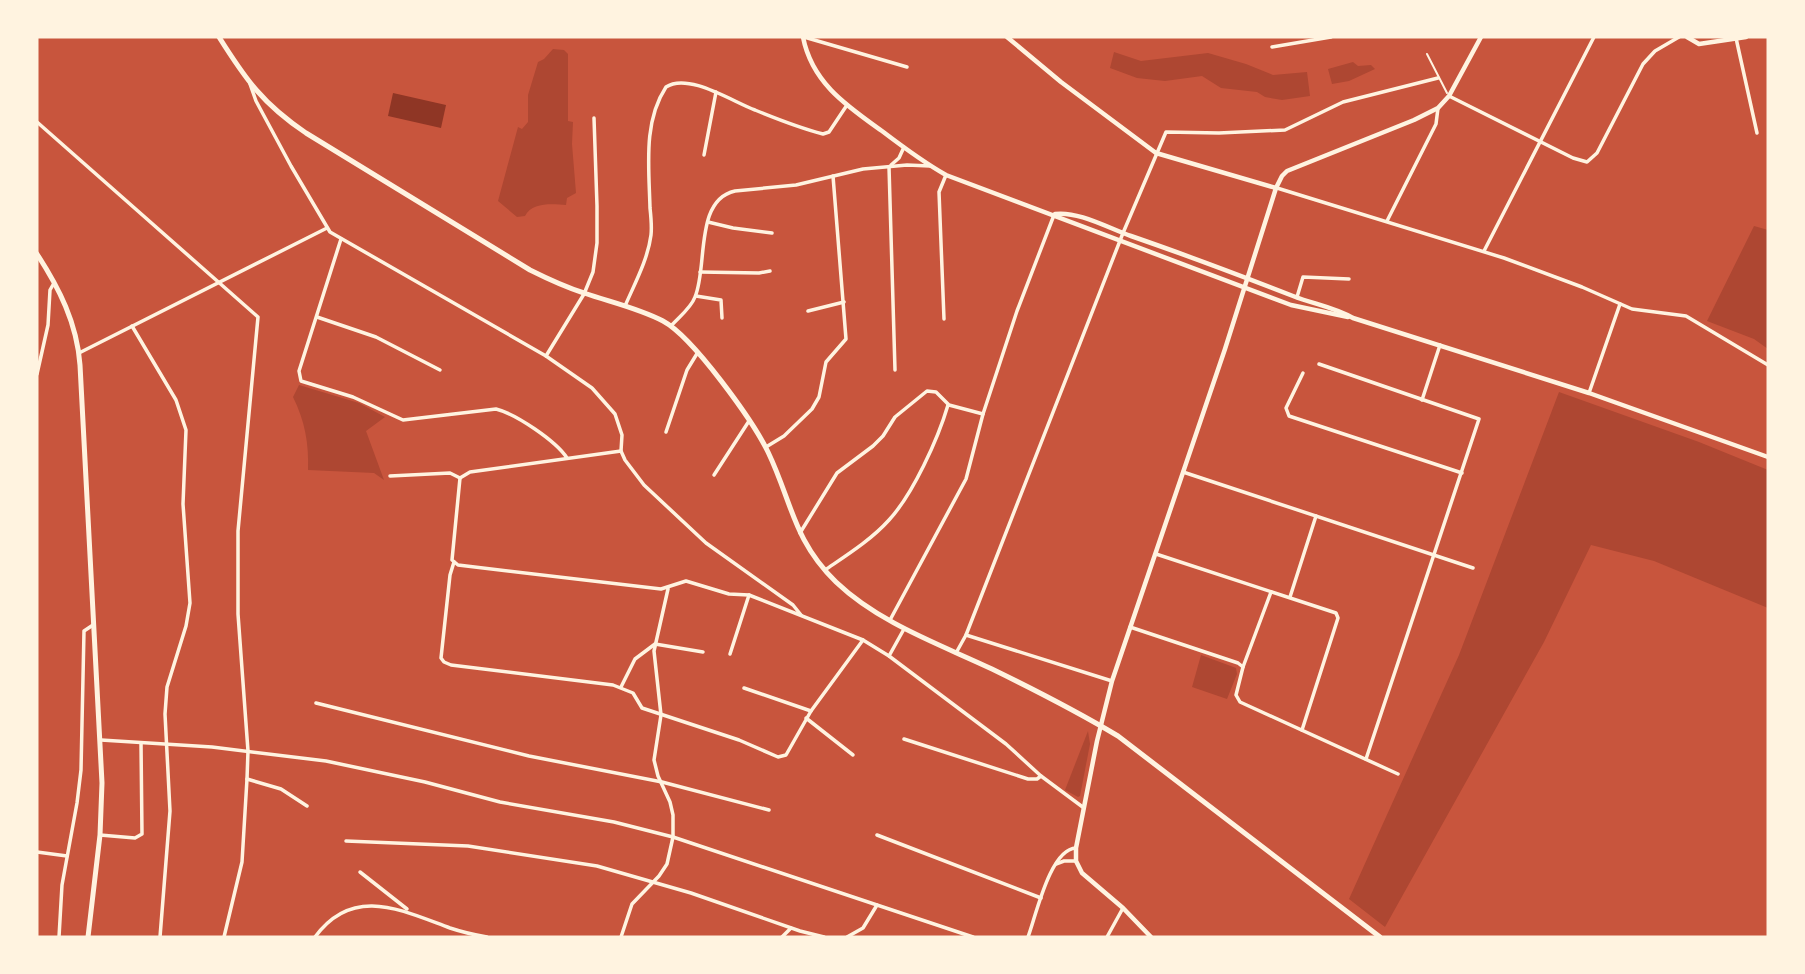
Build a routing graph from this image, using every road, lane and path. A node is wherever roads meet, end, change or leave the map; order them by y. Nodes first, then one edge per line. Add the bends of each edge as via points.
1 (219, 37) edge
2 (804, 37) edge
3 (1007, 37) edge
4 (1331, 37) edge
5 (1481, 37) edge
6 (1594, 37) edge
7 (1679, 37) edge
8 (1687, 37) edge
9 (1746, 37) edge
10 (1317, 38) edge
11 (1736, 38) edge
12 (1272, 47) dead end
13 (1427, 54) dead end
14 (907, 67) dead end
15 (1438, 78) junction
16 (250, 84) junction
17 (716, 92) junction
18 (1449, 96) junction
19 (847, 105) junction
20 (1438, 108) junction
21 (594, 118) dead end
22 (37, 122) edge
23 (1757, 133) dead end
24 (1539, 141) junction
25 (904, 147) junction
26 (1156, 153) junction
27 (704, 155) dead end
28 (931, 166) junction
29 (889, 167) junction
30 (946, 175) junction
31 (834, 176) junction
32 (1276, 188) junction
33 (1055, 214) junction
34 (1387, 221) junction
35 (708, 222) junction
36 (327, 228) junction
37 (772, 233) dead end
38 (1123, 233) junction
39 (341, 239) junction
40 (1120, 240) junction
41 (1484, 251) junction
42 (37, 254) edge
43 (770, 271) dead end
44 (700, 272) junction
45 (1248, 278) junction
46 (1349, 279) dead end
47 (218, 282) junction
48 (54, 283) junction
49 (1245, 287) junction
50 (584, 293) junction
51 (696, 296) junction
52 (1297, 297) junction
53 (844, 302) junction
54 (1620, 304) junction
55 (625, 306) junction
56 (807, 311) dead end
57 (317, 317) junction
58 (722, 318) dead end
59 (1353, 318) junction
60 (944, 319) dead end
61 (132, 326) junction
62 (671, 326) junction
63 (1441, 345) junction
64 (698, 352) junction
65 (79, 354) junction
66 (546, 356) junction
67 (1320, 365) dead end
68 (1768, 365) edge
69 (440, 369) dead end
70 (895, 370) dead end
71 (1303, 373) dead end
72 (37, 374) edge
73 (1589, 393) junction
74 (1422, 400) junction
75 (948, 405) junction
76 (984, 414) junction
77 (749, 421) junction
78 (666, 432) dead end
79 (766, 447) junction
80 (621, 450) junction
81 (1768, 457) edge
82 (567, 458) junction
83 (1183, 472) junction
84 (1462, 473) junction
85 (714, 475) dead end
86 (390, 476) dead end
87 (460, 478) junction
88 (1316, 516) junction
89 (800, 534) junction
90 (1154, 554) junction
91 (1435, 554) junction
92 (454, 562) junction
93 (1473, 568) dead end
94 (825, 570) junction
95 (668, 589) junction
96 (1271, 592) junction
97 (749, 595) junction
98 (1290, 597) junction
99 (802, 615) junction
100 (890, 620) junction
101 (93, 625) junction
102 (905, 627) junction
103 (1130, 627) junction
104 (966, 635) junction
105 (863, 640) junction
106 (655, 644) junction
107 (703, 652) dead end
108 (956, 653) junction
109 (730, 654) dead end
110 (889, 656) junction
111 (1242, 667) junction
112 (1111, 681) junction
113 (621, 687) junction
114 (744, 688) dead end
115 (316, 703) dead end
116 (811, 711) junction
117 (661, 715) junction
118 (806, 718) junction
119 (1100, 725) junction
120 (1302, 730) junction
121 (904, 738) dead end
122 (101, 740) junction
123 (142, 742) junction
124 (167, 744) junction
125 (248, 751) junction
126 (853, 755) dead end
127 (1366, 759) junction
128 (1398, 774) dead end
129 (1041, 776) junction
130 (247, 779) junction
131 (662, 782) junction
132 (307, 806) dead end
133 (1084, 808) junction
134 (769, 810) dead end
135 (100, 835) junction
136 (877, 835) dead end
137 (673, 837) junction
138 (346, 841) dead end
139 (1076, 848) junction
140 (37, 852) edge
141 (67, 856) junction
142 (1076, 861) junction
143 (1054, 865) junction
144 (360, 872) dead end
145 (653, 882) junction
146 (1041, 898) junction
147 (877, 905) junction
148 (1123, 908) junction
149 (411, 912) junction
150 (791, 928) junction
151 (59, 937) edge
152 (89, 937) edge
153 (160, 937) edge
154 (224, 937) edge
155 (315, 937) edge
156 (487, 937) edge
157 (621, 937) edge
158 (782, 937) edge
159 (824, 937) edge
160 (847, 937) edge
161 (973, 937) edge
162 (1028, 937) edge
163 (1107, 937) edge
164 (1151, 937) edge
165 (1380, 937) edge

1 - 16 main road
2 - 14 street
2 - 19 street via 814,70
3 - 26 street
4 - 10 street
5 - 18 street
6 - 24 street
7 - 24 street via 1655,51 1643,65 1591,160 1581,161
8 - 11 street via 1699,44
9 - 11 street
10 - 12 street
11 - 23 street
13 - 15 lane
15 - 18 lane
15 - 26 street via 1343,102 1286,130 1166,132
16 - 36 street
16 - 50 main road via 306,133 530,270
17 - 19 street via 823,134
17 - 27 street
17 - 55 street via 673,83 654,109 649,154 652,234
18 - 20 street
18 - 24 street
19 - 25 street
20 - 32 street via 1287,172
20 - 34 street via 1436,124
21 - 50 street via 597,243
22 - 47 street
24 - 41 street
25 - 28 street
25 - 29 street
26 - 32 street
26 - 38 street
28 - 29 street
28 - 30 street
29 - 31 street
29 - 70 street
30 - 33 street
30 - 60 street via 939,192
31 - 35 street via 730,192 718,201
31 - 53 street
32 - 34 street
32 - 45 street
33 - 38 street via 1065,213
33 - 40 street
33 - 76 street
34 - 41 street
35 - 37 street
35 - 44 street
36 - 39 street
36 - 47 street
38 - 40 street
38 - 45 street
39 - 57 street
39 - 66 street
40 - 49 street
40 - 104 street
41 - 54 street
42 - 48 main road
43 - 44 street
44 - 51 street
45 - 49 street
45 - 52 street
46 - 52 street via 1303,277
47 - 61 street
47 - 125 street via 259,321 238,531 238,614
48 - 65 main road via 68,311
48 - 72 street
49 - 59 street via 1299,307
49 - 83 street
50 - 55 main road
50 - 66 street
51 - 58 street via 721,300
51 - 62 street
52 - 59 street
53 - 56 street
53 - 79 street via 846,339 826,362 816,403 797,425
54 - 68 street via 1686,316
54 - 73 street
55 - 62 main road
57 - 69 street via 376,337
57 - 82 street via 300,380 403,420 503,411 540,433
59 - 63 street
61 - 65 street
61 - 124 street via 176,400 186,430 183,504 190,603 167,687
62 - 64 main road
63 - 73 street
63 - 74 street
64 - 77 main road
64 - 78 street via 687,370
65 - 101 main road
66 - 80 street via 609,405 621,428
67 - 74 street
71 - 84 street via 1286,408 1289,416
73 - 81 street
74 - 84 street via 1479,419
75 - 76 street
75 - 89 street via 936,392 926,391 895,417 878,441 837,473
75 - 94 street via 937,436 896,512
76 - 100 street via 966,479
77 - 79 main road
77 - 85 street
79 - 89 main road
80 - 82 street
80 - 99 street via 637,477 679,519
82 - 87 street via 470,472
83 - 88 street
83 - 90 street
84 - 91 street
86 - 87 street via 450,473
87 - 92 street
88 - 91 street
88 - 98 street
89 - 94 main road
90 - 96 street
90 - 103 street
91 - 93 street
91 - 127 street
92 - 95 street
92 - 113 street via 444,662
94 - 100 main road via 856,599
95 - 97 street via 686,581
95 - 106 street
96 - 98 street
96 - 111 street
97 - 99 street
97 - 109 street
98 - 120 street via 1338,615
99 - 105 street
100 - 102 main road
101 - 122 main road
101 - 141 street via 83,637 81,770
102 - 108 main road
102 - 110 street
103 - 111 street
103 - 112 street
104 - 108 street
104 - 112 street
105 - 110 street
105 - 116 street
106 - 107 street
106 - 113 street via 635,659
106 - 117 street
108 - 119 main road
110 - 129 street
111 - 120 street via 1238,700
112 - 119 street
113 - 117 street via 632,693 640,706
114 - 116 street
115 - 131 street
116 - 118 street
117 - 118 street via 778,757 786,755
117 - 131 street via 654,751
118 - 126 street
119 - 133 street
119 - 165 main road
120 - 127 street
121 - 129 street via 1028,779
122 - 123 street
122 - 135 main road
123 - 124 street
123 - 135 street via 142,834 135,838
124 - 125 street
124 - 153 street via 170,811
125 - 130 street
125 - 137 street via 365,768 500,802
127 - 128 street
129 - 133 street
130 - 132 street via 281,789
130 - 154 street via 242,862
131 - 134 street
131 - 137 street via 673,815
133 - 139 street
135 - 152 main road
136 - 146 street
137 - 145 street via 667,864
137 - 147 street
138 - 145 street via 468,846 597,866
139 - 142 street
139 - 143 street via 1066,850
140 - 141 street
141 - 151 street
142 - 143 street
142 - 148 street via 1082,873
143 - 146 street
144 - 149 street
145 - 150 street
145 - 157 street via 632,904
146 - 162 street
147 - 160 street via 863,928
147 - 161 street
148 - 163 street
148 - 164 street
149 - 155 street via 359,906 336,916
149 - 156 street
150 - 158 street
150 - 159 street

